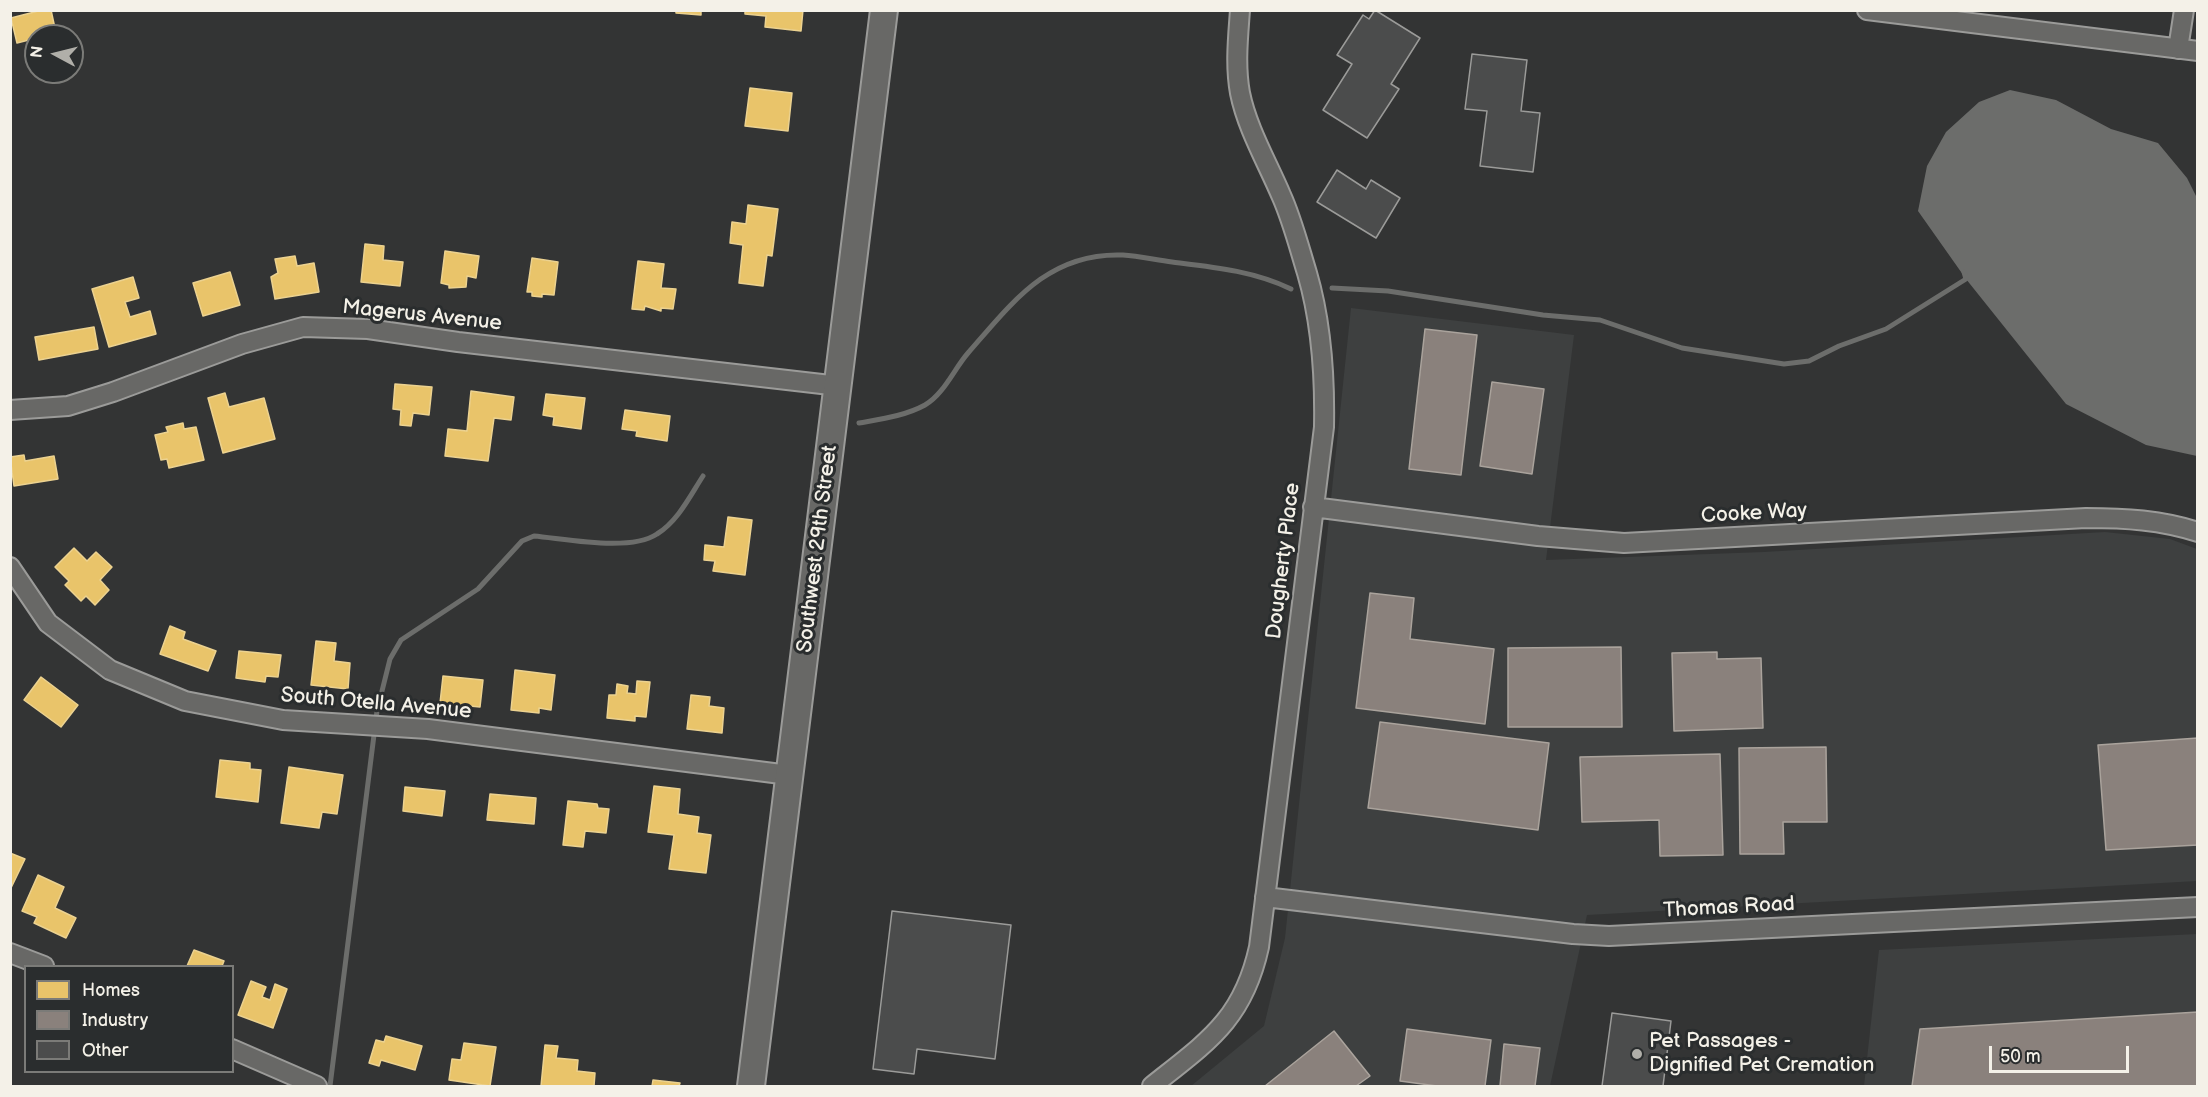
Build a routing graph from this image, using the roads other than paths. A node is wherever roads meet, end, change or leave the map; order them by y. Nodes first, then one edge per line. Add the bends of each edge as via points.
1 (884, 10) edge
2 (1240, 10) edge
3 (1867, 10) edge
4 (2184, 10) edge
5 (2178, 49) junction
6 (2198, 51) edge
7 (839, 386) junction
8 (10, 410) edge
9 (1312, 507) junction
10 (2198, 532) edge
11 (10, 567) edge
12 (789, 775) junction
13 (1265, 897) junction
14 (2198, 907) edge
15 (10, 953) edge
16 (41, 965) edge
17 (234, 1050) edge
18 (317, 1086) edge
19 (751, 1086) edge
20 (1152, 1086) edge

1 - 7 street, Southwest 29th Street
2 - 9 street, Dougherty Place via 1240,94 1282,197 1308,275 1319,327 1325,373 1324,427
3 - 5 street
4 - 5 street
5 - 6 street
7 - 8 street, Magerus Avenue via 368,329 303,327 242,344 68,406
7 - 12 street, Southwest 29th Street
9 - 10 street, Cooke Way via 1624,543 2086,518 2144,520
9 - 13 street, Dougherty Place
11 - 12 street, South Otella Avenue via 48,623 110,670 185,701 283,720 428,729
12 - 19 street, Southwest 29th Street
13 - 14 street, Thomas Road via 1609,936
13 - 20 street, Dougherty Place via 1252,977 1239,1006 1200,1048
15 - 16 street
17 - 18 street

